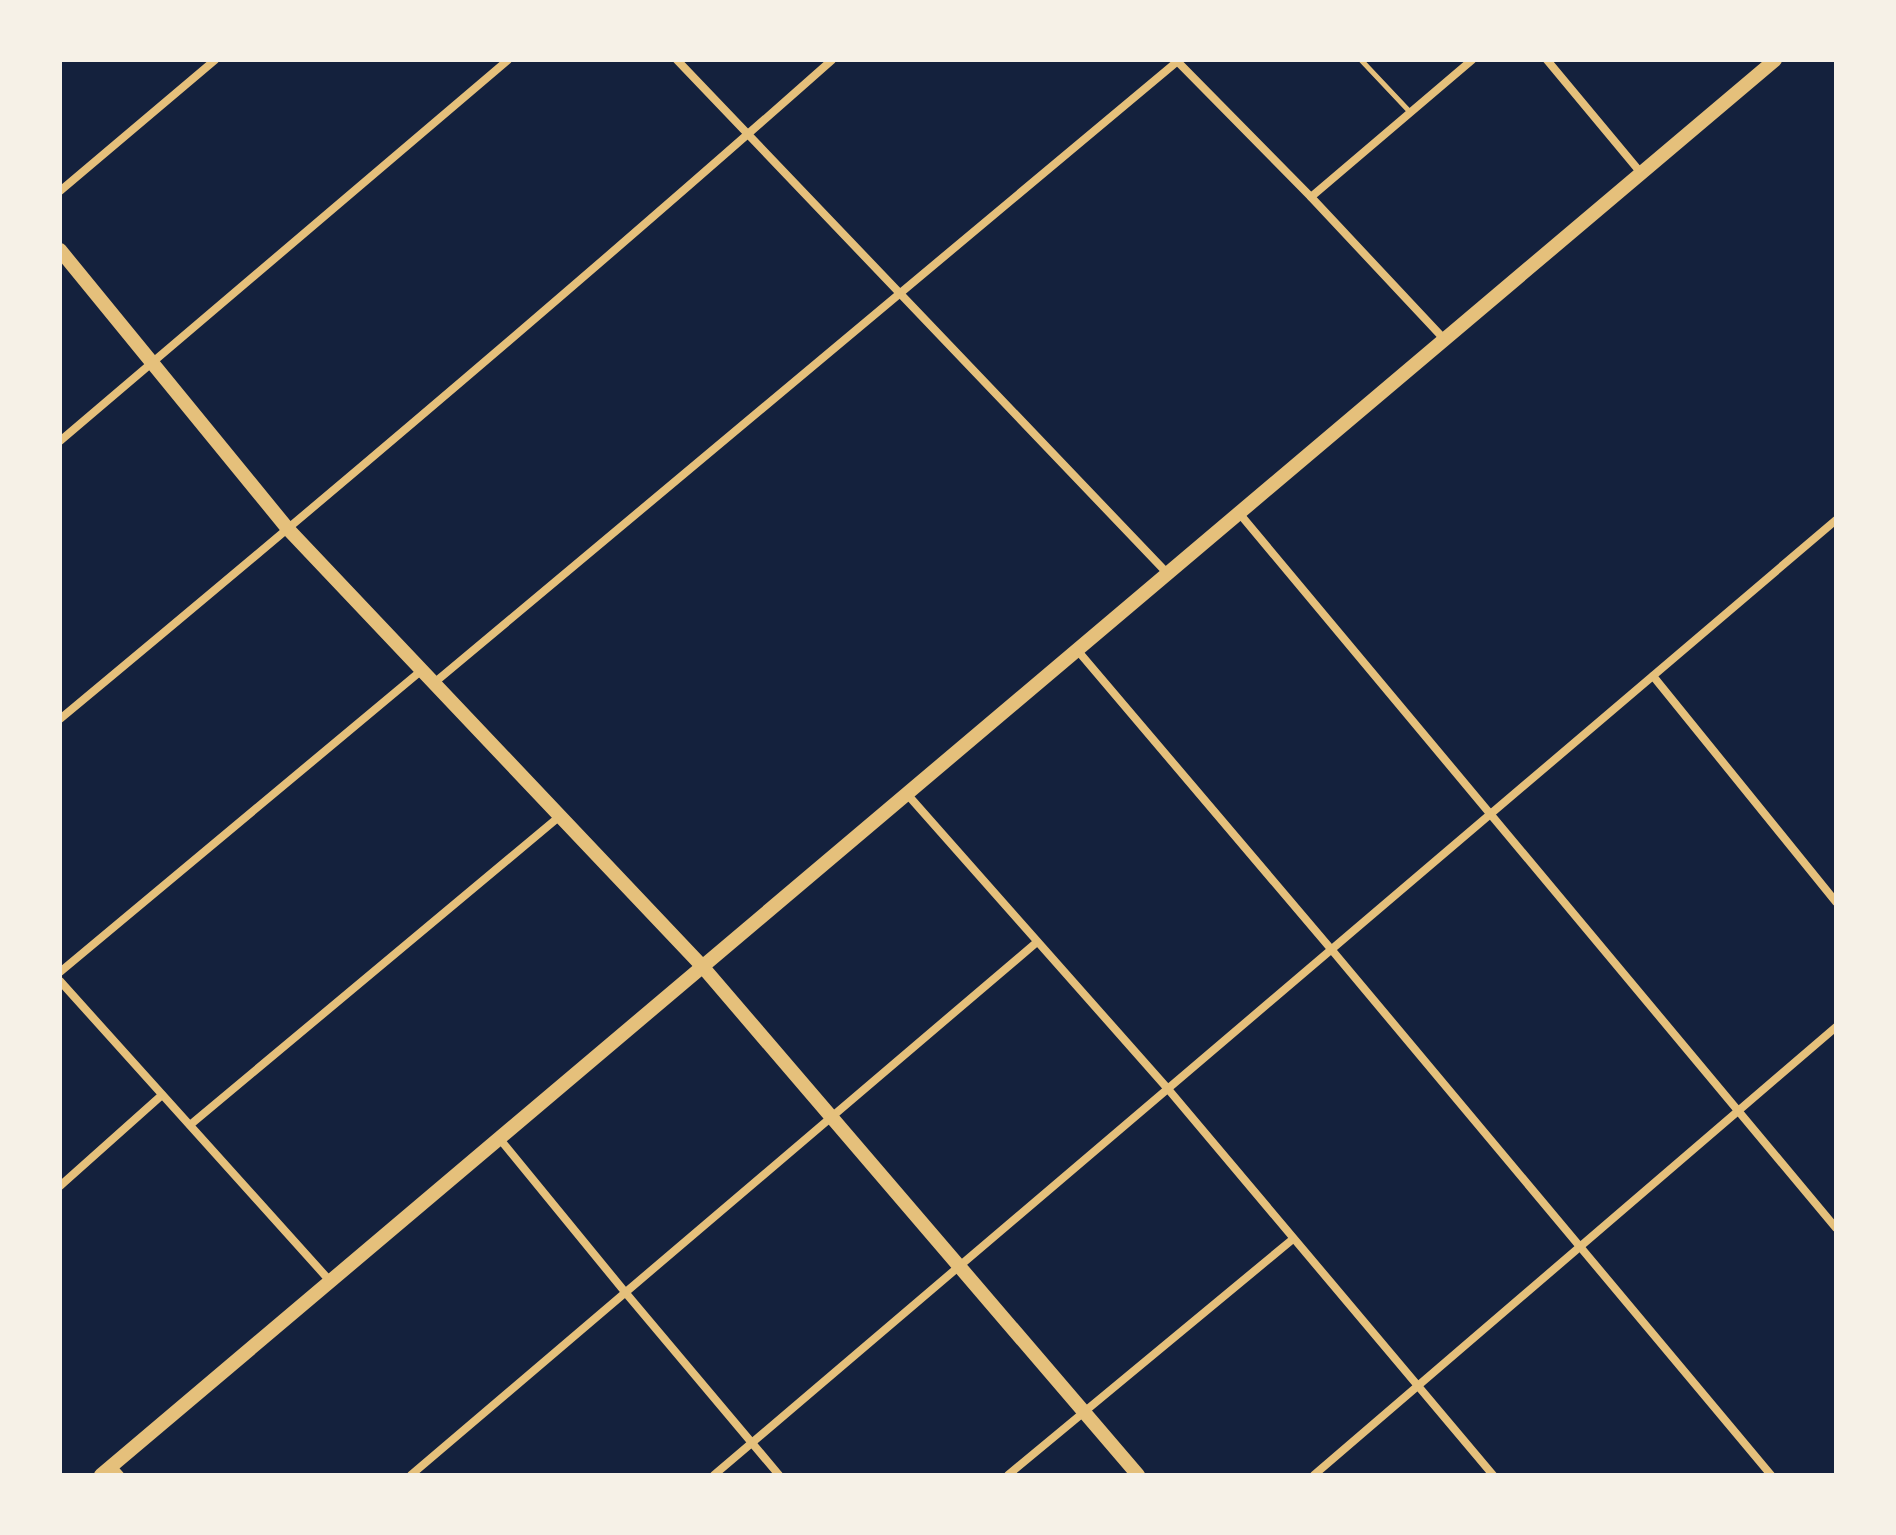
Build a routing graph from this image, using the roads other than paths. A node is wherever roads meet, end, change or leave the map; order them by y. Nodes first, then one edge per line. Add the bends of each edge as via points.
1 (215, 60) edge
2 (508, 60) edge
3 (677, 60) edge
4 (832, 60) edge
5 (1361, 60) edge
6 (1472, 60) edge
7 (1547, 60) edge
8 (1775, 60) edge
9 (1177, 61) edge
10 (1411, 113) junction
11 (747, 135) junction
12 (1641, 173) junction
13 (60, 191) edge
14 (1311, 197) junction
15 (60, 250) edge
16 (899, 294) junction
17 (1445, 340) junction
18 (152, 363) junction
19 (60, 441) edge
20 (1239, 513) junction
21 (1836, 520) edge
22 (288, 529) junction
23 (1168, 574) junction
24 (1078, 651) junction
25 (422, 670) junction
26 (1653, 676) junction
27 (434, 683) junction
28 (60, 719) edge
29 (907, 794) junction
30 (1490, 814) junction
31 (560, 816) junction
32 (1836, 902) edge
33 (1037, 942) junction
34 (1331, 949) junction
35 (702, 966) junction
36 (60, 972) edge
37 (60, 981) edge
38 (1836, 1027) edge
39 (1168, 1089) junction
40 (162, 1095) junction
41 (1738, 1110) junction
42 (830, 1117) junction
43 (190, 1125) junction
44 (499, 1138) junction
45 (60, 1186) edge
46 (1836, 1228) edge
47 (1293, 1239) junction
48 (1579, 1247) junction
49 (958, 1267) junction
50 (330, 1281) junction
51 (625, 1292) junction
52 (1419, 1386) junction
53 (1083, 1411) junction
54 (752, 1443) junction
55 (111, 1472) edge
56 (411, 1475) edge
57 (714, 1475) edge
58 (779, 1475) edge
59 (1008, 1475) edge
60 (1138, 1475) edge
61 (1314, 1475) edge
62 (1493, 1475) edge
63 (1771, 1475) edge

1 - 13 street
2 - 18 street
3 - 11 street
4 - 11 street
5 - 10 lane
6 - 10 street
7 - 12 street
8 - 12 street
9 - 14 street
9 - 16 street
10 - 14 street
11 - 16 street
11 - 22 street
12 - 17 street
14 - 17 street
15 - 18 street
16 - 23 street
16 - 27 street
17 - 20 street
18 - 19 street
18 - 22 street
20 - 23 street
20 - 30 street
21 - 26 street
22 - 25 street
22 - 28 street
23 - 24 street
24 - 29 street
24 - 34 street
25 - 27 street
25 - 36 street
26 - 30 street
26 - 32 street
27 - 31 street
29 - 33 street
29 - 35 street
30 - 34 street
30 - 41 street
31 - 35 street
31 - 43 street
33 - 39 street
33 - 42 street
34 - 39 street
34 - 48 street
35 - 42 street
35 - 44 street
37 - 40 street
38 - 41 street
39 - 47 street
39 - 49 street
40 - 43 street
40 - 45 street
41 - 46 street
41 - 48 street
42 - 49 street
42 - 51 street
43 - 50 street
44 - 50 street
44 - 51 street
47 - 52 street
47 - 53 street
48 - 52 street
48 - 63 street
49 - 53 street
49 - 54 street
50 - 55 street
51 - 54 street
51 - 56 street
52 - 61 street
52 - 62 street
53 - 59 street
53 - 60 street
54 - 57 street
54 - 58 street

